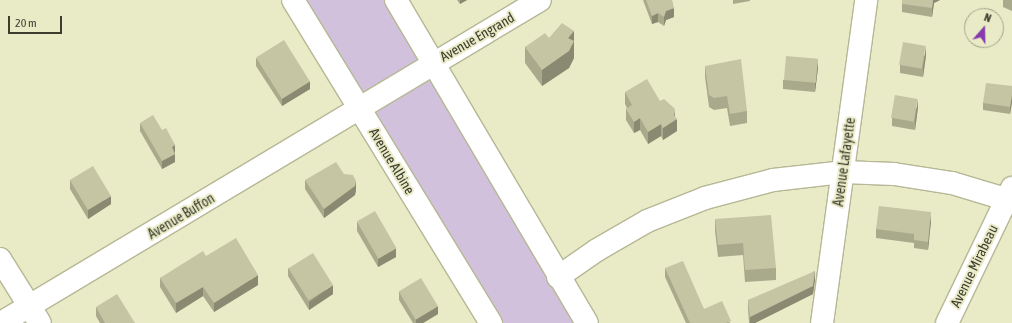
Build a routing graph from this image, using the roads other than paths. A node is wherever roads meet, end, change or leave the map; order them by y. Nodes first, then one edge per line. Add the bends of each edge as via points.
1 (293, 0) edge
2 (396, 0) edge
3 (540, 0) edge
4 (866, 0) edge
5 (434, 62) junction
6 (360, 110) junction
7 (843, 172) junction
8 (1010, 196) edge
9 (0, 259) edge
10 (558, 277) junction
11 (34, 314) edge
12 (1, 323) edge
13 (491, 323) edge
14 (587, 323) edge
15 (822, 323) edge
16 (947, 323) edge

1 - 6 street, Avenue Albine
2 - 5 street
3 - 5 street, Avenue Engrand
4 - 7 street, Avenue Lafayette
5 - 6 street, Avenue Engrand
5 - 10 street
6 - 11 street, Avenue Buffon
6 - 13 street, Avenue Albine
7 - 8 street via 894,174
7 - 10 street via 773,180 705,198 647,221 597,250
7 - 15 street, Avenue Lafayette
8 - 16 street, Avenue Mirabeau
9 - 11 street
10 - 14 street
11 - 12 street, Avenue Buffon

